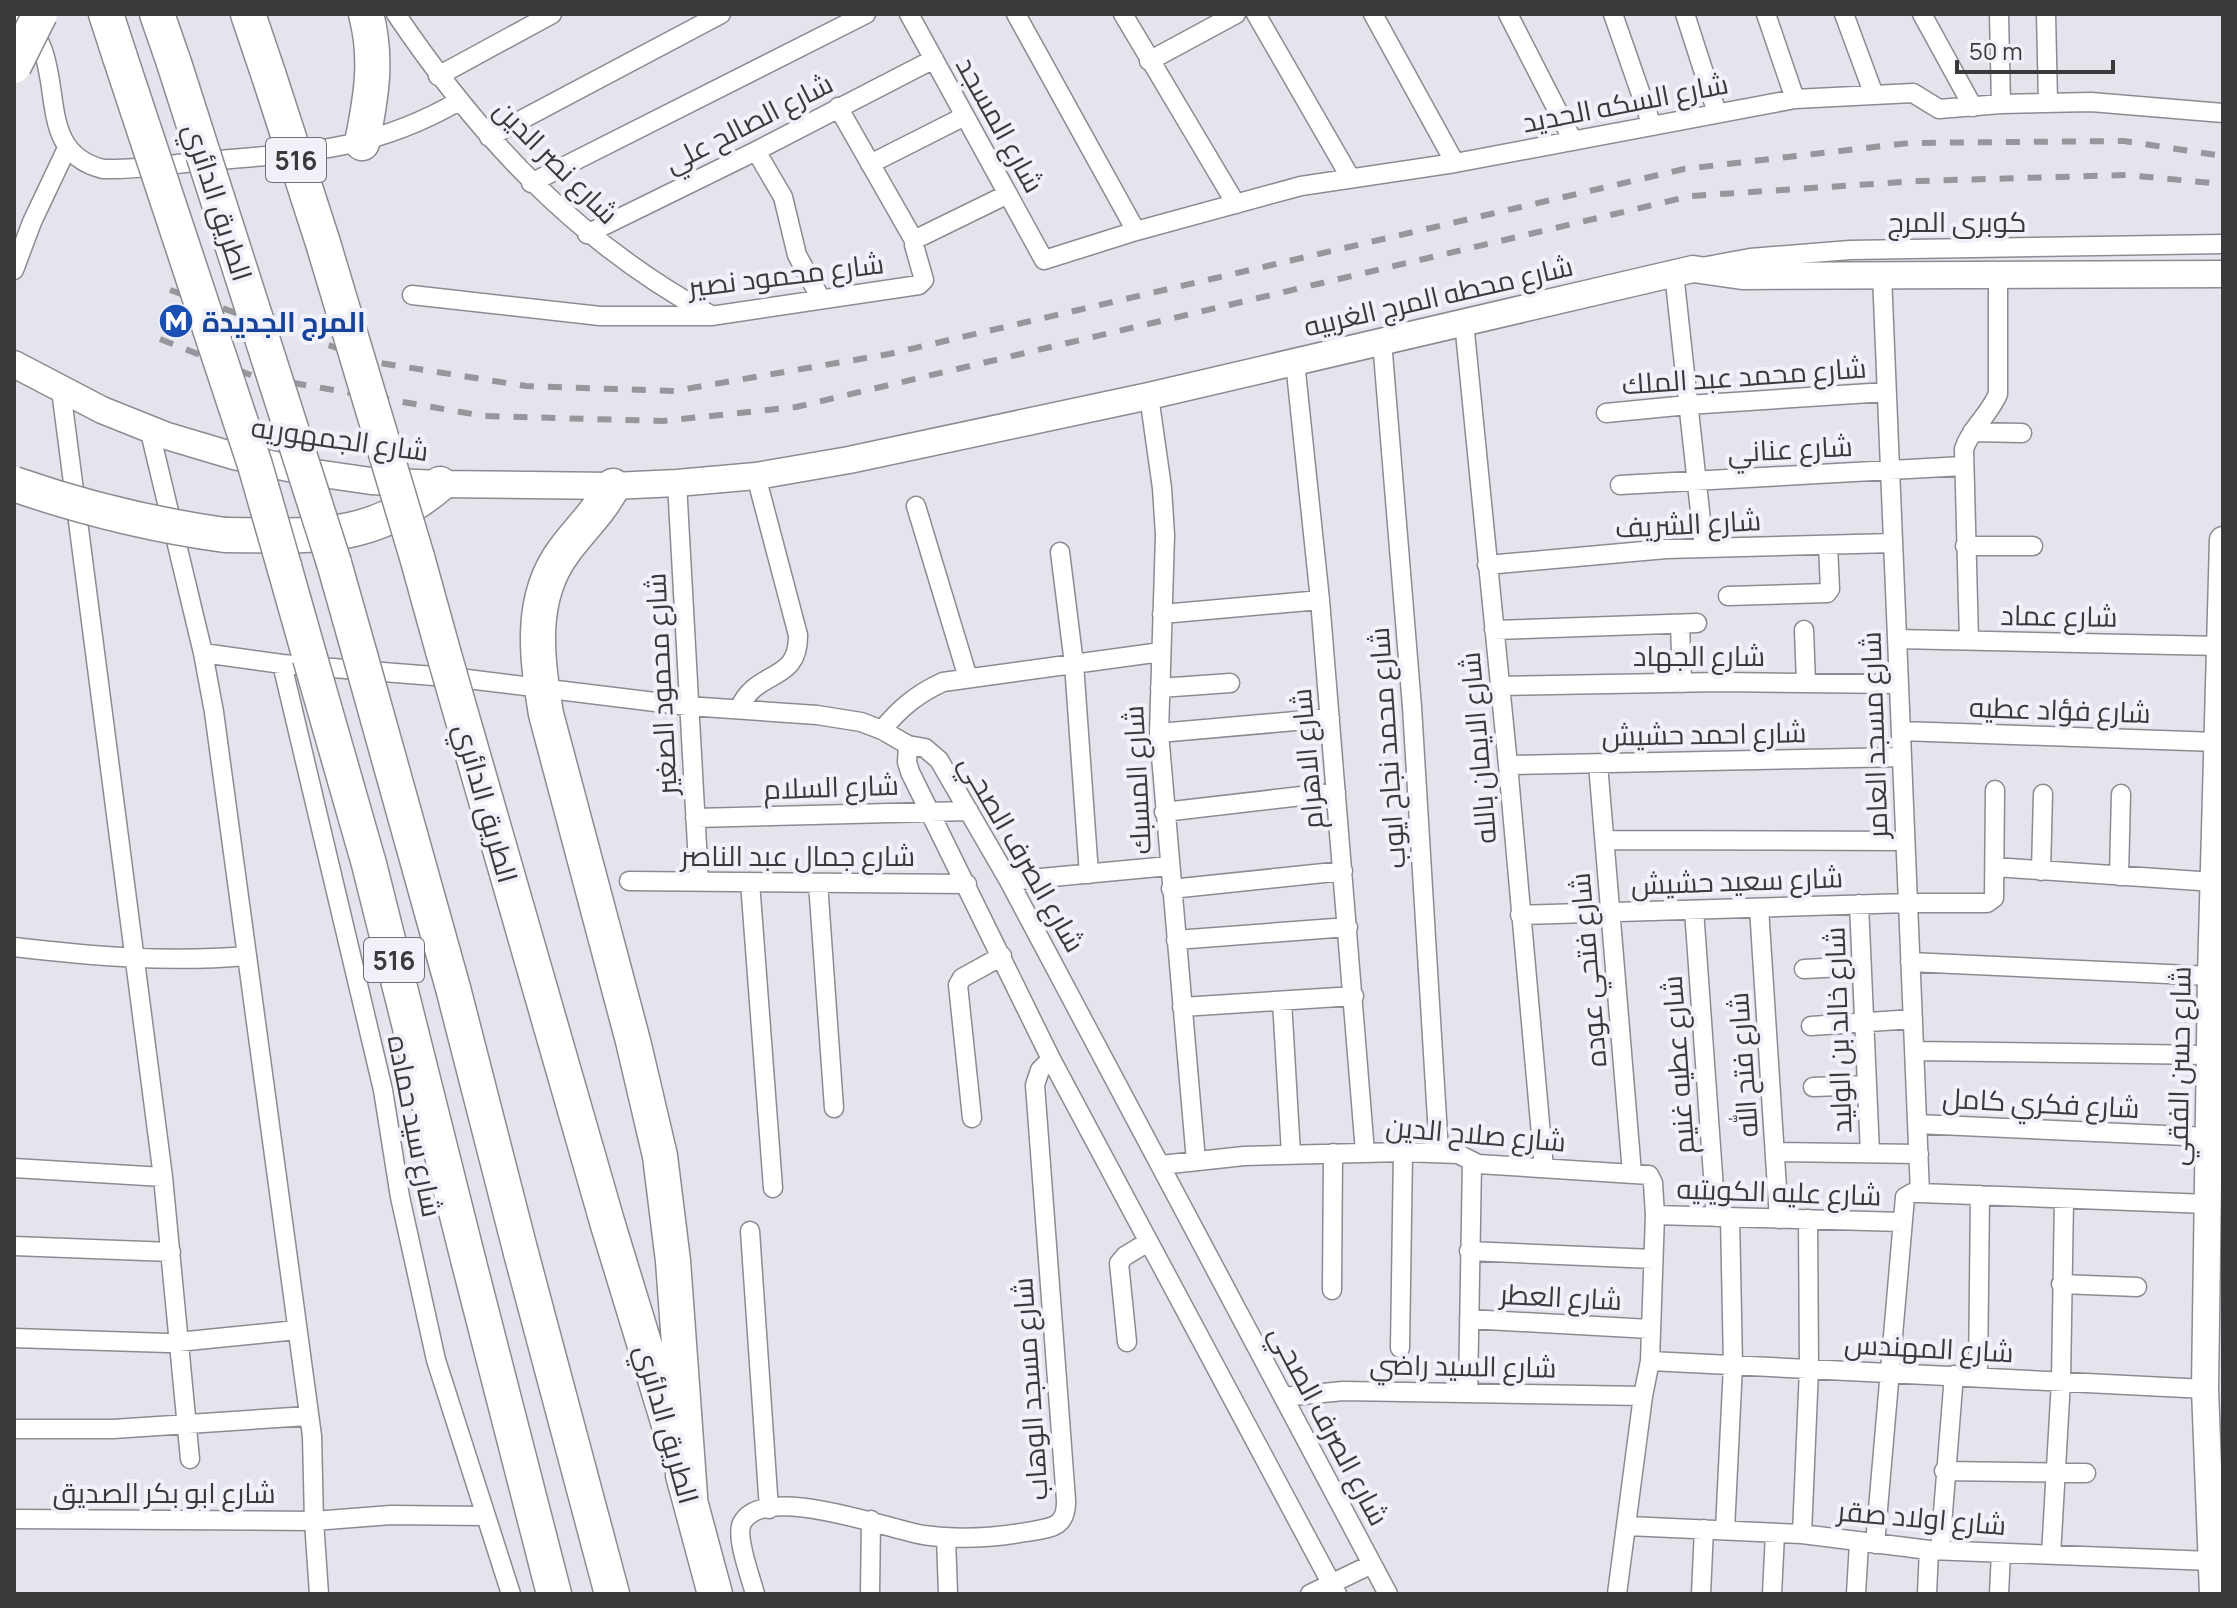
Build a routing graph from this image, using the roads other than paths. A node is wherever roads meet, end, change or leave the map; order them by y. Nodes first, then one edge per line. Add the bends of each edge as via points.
1 (14, 14) edge
2 (40, 14) edge
3 (106, 14) edge
4 (157, 14) edge
5 (248, 14) edge
6 (366, 14) edge
7 (396, 14) edge
8 (552, 14) edge
9 (721, 14) edge
10 (866, 14) edge
11 (909, 14) edge
12 (1016, 14) edge
13 (1123, 14) edge
14 (1236, 14) edge
15 (1256, 14) edge
16 (1373, 14) edge
17 (1508, 14) edge
18 (1613, 14) edge
19 (1685, 14) edge
20 (1766, 14) edge
21 (1844, 14) edge
22 (1922, 14) edge
23 (1999, 14) edge
24 (2046, 14) edge
25 (934, 59) junction
26 (1149, 61) junction
27 (14, 66) edge
28 (438, 76) junction
29 (1874, 95) junction
30 (1795, 99) junction
31 (459, 101) junction
32 (2048, 102) junction
33 (2001, 104) junction
34 (838, 107) junction
35 (1973, 107) junction
36 (1717, 113) junction
37 (2223, 113) edge
38 (965, 116) junction
39 (1652, 126) junction
40 (489, 137) junction
41 (1573, 141) junction
42 (362, 143) junction
43 (67, 148) junction
44 (756, 151) junction
45 (1455, 163) junction
46 (870, 164) junction
47 (1350, 177) junction
48 (531, 183) junction
49 (1008, 194) junction
50 (1236, 204) junction
51 (1136, 231) junction
52 (587, 234) junction
53 (915, 242) junction
54 (2223, 244) edge
55 (1044, 260) joint
56 (14, 270) edge
57 (1684, 271) junction
58 (1998, 274) junction
59 (2223, 274) edge
60 (1882, 275) junction
61 (412, 295) dead end
62 (821, 299) junction
63 (711, 316) junction
64 (1464, 322) junction
65 (1382, 341) junction
66 (1295, 362) junction
67 (14, 364) edge
68 (61, 390) junction
69 (1886, 392) junction
70 (1149, 396) junction
71 (1688, 405) junction
72 (1606, 413) dead end
73 (149, 428) junction
74 (1972, 432) junction
75 (2022, 433) dead end
76 (1963, 466) junction
77 (1890, 471) junction
78 (756, 476) junction
79 (1696, 481) junction
80 (677, 483) junction
81 (14, 484) edge
82 (440, 484) junction
83 (1620, 485) dead end
84 (613, 486) junction
85 (916, 506) dead end
86 (2223, 540) edge
87 (1893, 543) junction
88 (1828, 545) junction
89 (1965, 546) junction
90 (2033, 546) dead end
91 (1704, 548) junction
92 (1060, 552) dead end
93 (1487, 565) junction
94 (1728, 596) dead end
95 (1320, 600) junction
96 (1162, 614) junction
97 (1494, 630) junction
98 (1804, 630) dead end
99 (1897, 639) junction
100 (1969, 641) junction
101 (2220, 646) junction
102 (1161, 652) junction
103 (203, 653) junction
104 (282, 664) junction
105 (1074, 664) junction
106 (968, 678) junction
107 (1230, 683) dead end
108 (1682, 683) junction
109 (1806, 683) junction
110 (1899, 684) junction
111 (1500, 686) junction
112 (542, 688) junction
113 (1160, 688) junction
114 (688, 706) junction
115 (739, 709) junction
116 (1330, 718) junction
117 (882, 730) junction
118 (1901, 731) junction
119 (1159, 733) junction
120 (2217, 742) junction
121 (908, 745) junction
122 (1902, 757) junction
123 (1598, 764) junction
124 (1508, 765) junction
125 (1995, 790) dead end
126 (1336, 792) junction
127 (2043, 794) dead end
128 (2121, 794) dead end
129 (929, 811) junction
130 (969, 811) junction
131 (1164, 812) junction
132 (695, 818) junction
133 (1605, 840) junction
134 (1905, 841) junction
135 (1169, 866) junction
136 (1995, 867) junction
137 (1343, 871) junction
138 (2041, 871) junction
139 (1089, 874) junction
140 (2119, 876) junction
141 (629, 881) dead end
142 (1009, 881) junction
143 (699, 882) junction
144 (750, 882) junction
145 (2214, 882) junction
146 (818, 883) junction
147 (967, 884) junction
148 (1171, 889) junction
149 (1908, 903) junction
150 (1859, 904) junction
151 (1759, 908) junction
152 (1694, 910) junction
153 (1610, 912) junction
154 (1520, 915) junction
155 (1348, 927) junction
156 (1176, 940) junction
157 (14, 947) edge
158 (246, 956) junction
159 (1002, 956) junction
160 (137, 959) junction
161 (1910, 962) junction
162 (1862, 966) junction
163 (1804, 969) dead end
164 (2211, 976) junction
165 (1354, 996) junction
166 (1282, 1001) junction
167 (1182, 1007) junction
168 (1913, 1019) junction
169 (2217, 1021) edge
170 (1864, 1022) junction
171 (1811, 1026) dead end
172 (1914, 1051) junction
173 (2211, 1055) junction
174 (1051, 1059) junction
175 (1867, 1085) junction
176 (1813, 1087) dead end
177 (834, 1108) dead end
178 (972, 1118) dead end
179 (1917, 1124) junction
180 (2209, 1137) junction
181 (1365, 1152) junction
182 (1403, 1152) junction
183 (1439, 1152) junction
184 (1775, 1152) junction
185 (1333, 1153) junction
186 (1870, 1153) junction
187 (1291, 1154) junction
188 (1919, 1154) junction
189 (1196, 1161) junction
190 (1472, 1162) junction
191 (1161, 1165) junction
192 (14, 1168) edge
193 (1544, 1168) junction
194 (1632, 1173) junction
195 (163, 1177) junction
196 (773, 1188) dead end
197 (1920, 1193) junction
198 (1980, 1195) junction
199 (2064, 1199) junction
200 (2208, 1204) junction
201 (1655, 1215) junction
202 (1723, 1217) junction
203 (1779, 1219) junction
204 (1808, 1219) junction
205 (1902, 1222) junction
206 (750, 1231) dead end
207 (1148, 1242) junction
208 (14, 1246) edge
209 (1469, 1251) junction
210 (171, 1252) junction
211 (1653, 1259) junction
212 (2061, 1284) junction
213 (2137, 1287) dead end
214 (1332, 1290) dead end
215 (1469, 1319) junction
216 (1650, 1329) junction
217 (297, 1330) junction
218 (14, 1338) edge
219 (181, 1342) junction
220 (1127, 1342) dead end
221 (1400, 1348) dead end
222 (1650, 1361) junction
223 (1733, 1365) junction
224 (1809, 1369) junction
225 (1888, 1374) junction
226 (1954, 1375) junction
227 (1978, 1376) junction
228 (2061, 1381) junction
229 (2205, 1389) junction
230 (1468, 1393) junction
231 (1643, 1396) junction
232 (1283, 1397) junction
233 (308, 1416) junction
234 (187, 1426) junction
235 (14, 1429) edge
236 (190, 1459) dead end
237 (1944, 1471) junction
238 (2055, 1473) junction
239 (2086, 1473) dead end
240 (690, 1496) junction
241 (769, 1509) junction
242 (485, 1516) junction
243 (14, 1519) edge
244 (871, 1520) junction
245 (314, 1521) junction
246 (1628, 1526) junction
247 (1704, 1529) junction
248 (1725, 1530) junction
249 (1775, 1534) junction
250 (1802, 1534) junction
251 (946, 1537) junction
252 (1867, 1544) junction
253 (1935, 1550) junction
254 (2001, 1553) junction
255 (2051, 1555) junction
256 (2211, 1561) junction
257 (1372, 1564) junction
258 (1335, 1589) edge
259 (319, 1594) edge
260 (511, 1594) edge
261 (554, 1594) edge
262 (612, 1594) edge
263 (715, 1594) edge
264 (755, 1594) edge
265 (870, 1594) edge
266 (948, 1594) edge
267 (1310, 1594) edge
268 (1388, 1594) edge
269 (1617, 1594) edge
270 (1701, 1594) edge
271 (1772, 1594) edge
272 (1856, 1594) edge
273 (1927, 1594) edge
274 (1999, 1594) edge
275 (2213, 1594) edge

1 - 43 street via 41,44 57,127
2 - 27 highway, bridge
3 - 261 highway, الطريق الدائري / 516, bridge via 255,465 369,864
4 - 262 highway, الطريق الدائري / 516, bridge via 334,563
5 - 240 highway, الطريق الدائري / 516, bridge via 374,410
6 - 42 highway via 374,74
7 - 28 street, شارع نصر الدين
8 - 28 street
9 - 40 street
10 - 48 street
11 - 25 street, شارع المسجد
12 - 51 street
13 - 26 street
14 - 26 street
15 - 47 street
16 - 45 street
17 - 41 street
18 - 39 street
19 - 36 street
20 - 30 street
21 - 29 street
22 - 35 street
23 - 33 street
24 - 32 street
25 - 34 street, شارع الصالح علي
25 - 38 street, شارع المسجد
26 - 50 street
28 - 31 street, شارع نصر الدين
29 - 30 street, شارع السكه الحديد
29 - 35 street, شارع السكه الحديد via 1913,93 1939,109
30 - 36 street, شارع السكه الحديد
31 - 40 street, شارع نصر الدين
31 - 42 street
32 - 33 street, شارع السكه الحديد
32 - 37 street, شارع السكه الحديد
33 - 35 street, شارع السكه الحديد
34 - 44 street, شارع الصالح علي
34 - 46 street
36 - 39 street, شارع السكه الحديد
38 - 46 street
38 - 49 street, شارع المسجد
39 - 41 street, شارع السكه الحديد
40 - 48 street, شارع نصر الدين
41 - 45 street, شارع السكه الحديد
42 - 43 street via 308,153 113,169 84,162
43 - 56 street
44 - 52 street, شارع الصالح علي
44 - 62 street via 783,197 797,255
45 - 47 street, شارع السكه الحديد
46 - 53 street
47 - 50 street, شارع السكه الحديد
48 - 52 street, شارع نصر الدين
49 - 53 street, شارع محمود نصير
49 - 55 street, شارع المسجد
50 - 51 street, شارع السكه الحديد
51 - 55 street, شارع السكه الحديد
52 - 63 street, شارع نصر الدين
53 - 62 street, شارع محمود نصير via 922,284
54 - 57 street, كوبرى المرج via 1850,250 1750,258
57 - 60 main road, شارع محطه المرج الغربيه
57 - 64 main road, شارع محطه المرج الغربيه
57 - 71 street
58 - 59 main road, شارع محطه المرج الغربيه
58 - 60 main road, شارع محطه المرج الغربيه
58 - 74 street via 1998,394
60 - 69 street, شارع مسجد العامر
61 - 63 street, شارع محمود نصير via 600,316
62 - 63 street, شارع محمود نصير
64 - 65 main road, شارع محطه المرج الغربيه
64 - 93 street, شارع الايمان بالله
65 - 66 main road, شارع محطه المرج الغربيه
65 - 183 street, شارع محمد نجاح ايوب via 1413,723
66 - 70 main road, شارع محطه المرج الغربيه
66 - 95 street, شارع الاهرام
67 - 68 main road, شارع الجمهوريه
68 - 73 main road, شارع الجمهوريه
68 - 160 street
69 - 71 street, شارع محمد عبد الملك
69 - 77 street, شارع مسجد العامر
70 - 78 main road, شارع محطه المرج الغربيه
70 - 96 street, شارع المسبك via 1165,535
71 - 72 street, شارع محمد عبد الملك
71 - 79 street
73 - 82 main road, شارع الجمهوريه via 302,471
73 - 103 street
74 - 75 street
74 - 76 street
76 - 77 street, شارع عناني
76 - 89 street
77 - 79 street, شارع عناني
77 - 87 street, شارع مسجد العامر
78 - 80 main road, شارع محطه المرج الغربيه
78 - 115 street via 798,646 790,665 755,685
79 - 83 street, شارع عناني
79 - 91 street
80 - 84 main road, شارع الجمهوريه
80 - 114 street, شارع محمود الصغير
81 - 82 highway, bridge via 114,514 225,535 360,529 403,512
82 - 84 main road, شارع الجمهوريه
84 - 112 highway via 561,554 546,583 538,622
85 - 106 street
86 - 101 main road, شارع حسن الفقي
87 - 88 street, شارع الشريف
87 - 99 street, شارع مسجد العامر
88 - 91 street, شارع الشريف
88 - 94 street via 1828,592
89 - 90 street
89 - 100 street
91 - 93 street, شارع الشريف
92 - 105 street
93 - 97 street, شارع الايمان بالله
95 - 96 street
95 - 116 street, شارع الاهرام
96 - 102 street, شارع المسبك
97 - 108 street via 1688,624
97 - 111 street, شارع الايمان بالله
98 - 109 street
99 - 100 street, شارع عماد
99 - 110 street, شارع مسجد العامر
100 - 101 street, شارع عماد
101 - 120 main road, شارع حسن الفقي
102 - 105 street
102 - 113 street, شارع المسبك
103 - 104 street
103 - 158 street
104 - 112 street
104 - 242 street, شارع سيد حماده via 383,1090 430,1336
105 - 106 street
105 - 139 street
106 - 117 street via 922,692
107 - 113 street
108 - 109 street, شارع الجهاد
108 - 111 street, شارع الجهاد
109 - 110 street, شارع الجهاد
110 - 118 street, شارع مسجد العامر
111 - 124 street, شارع الايمان بالله
112 - 114 street
112 - 240 highway via 660,1156
113 - 119 street, شارع المسبك
114 - 115 street
114 - 132 street, شارع محمود الصغير
115 - 117 street via 839,717
116 - 119 street
116 - 126 street, شارع الاهرام
117 - 121 street
118 - 120 street, شارع فؤاد عطيه
118 - 122 street, شارع مسجد العامر
119 - 131 street, شارع المسبك
120 - 145 main road, شارع حسن الفقي
121 - 129 street, شارع الصرف الصحي via 910,772
121 - 130 street, شارع الصرف الصحي via 925,748 939,760
122 - 123 street, شارع احمد حشيش
122 - 134 street, شارع مسجد العامر
123 - 124 street, شارع احمد حشيش
123 - 133 street, شارع فتحي عوده
124 - 154 street, شارع الايمان بالله
125 - 136 street
126 - 131 street
126 - 137 street, شارع الاهرام
127 - 138 street
128 - 140 street
129 - 130 street, شارع السلام
129 - 132 street, شارع السلام
129 - 147 street, شارع الصرف الصحي
130 - 142 street, شارع الصرف الصحي
131 - 135 street, شارع المسبك
132 - 143 street, شارع محمود الصغير
133 - 134 street
133 - 153 street, شارع فتحي عوده
134 - 149 street, شارع مسجد العامر
135 - 139 street
135 - 148 street, شارع المسبك
136 - 138 street
136 - 149 street, شارع سعيد حشيش via 1992,901
137 - 148 street
137 - 155 street, شارع الاهرام
138 - 140 street
139 - 142 street
140 - 145 street
141 - 143 street, شارع جمال عبد الناصر
142 - 191 street, شارع الصرف الصحي
143 - 144 street, شارع جمال عبد الناصر
144 - 146 street, شارع جمال عبد الناصر
144 - 196 street
145 - 164 main road, شارع حسن الفقي
146 - 147 street, شارع جمال عبد الناصر
146 - 177 street
147 - 159 street, شارع الصرف الصحي
148 - 156 street, شارع المسبك
149 - 150 street, شارع سعيد حشيش
149 - 161 street, شارع مسجد العامر
150 - 151 street, شارع سعيد حشيش
150 - 162 street, شارع خالد بن الوليد
151 - 152 street, شارع سعيد حشيش
151 - 184 street, شارع فتح الله
152 - 153 street, شارع سعيد حشيش
152 - 202 street, شارع عطيه غنيم
153 - 154 street, شارع سعيد حشيش
153 - 194 street, شارع فتحي عوده
154 - 193 street, شارع الايمان بالله
155 - 156 street
155 - 165 street, شارع الاهرام
156 - 167 street, شارع المسبك
157 - 160 street
158 - 160 street
158 - 217 street
159 - 174 street, شارع الصرف الصحي
159 - 178 street via 958,985
160 - 195 street
161 - 164 street
161 - 168 street, شارع مسجد العامر
162 - 163 street
162 - 170 street, شارع خالد بن الوليد
164 - 169 main road, شارع حسن الفقي
165 - 166 street
165 - 181 street, شارع الاهرام
166 - 167 street
166 - 187 street
167 - 189 street, شارع المسبك
168 - 170 street
168 - 172 street, شارع مسجد العامر
169 - 173 main road, شارع حسن الفقي
170 - 171 street
170 - 175 street, شارع خالد بن الوليد
172 - 173 street
172 - 179 street, شارع مسجد العامر
173 - 180 main road, شارع حسن الفقي
174 - 207 street, شارع الصرف الصحي
174 - 251 street, شارع مسجد الوهاب via 1035,1085 1066,1511 1052,1528 1006,1536
175 - 176 street
175 - 186 street, شارع خالد بن الوليد
179 - 180 street, شارع فكري كامل
179 - 188 street, شارع مسجد العامر
180 - 200 main road, شارع حسن الفقي
181 - 182 street, شارع صلاح الدين
181 - 185 street, شارع صلاح الدين
182 - 183 street, شارع صلاح الدين
182 - 221 street
183 - 190 street, شارع صلاح الدين via 1464,1155
184 - 186 street
184 - 203 street, شارع فتح الله
185 - 187 street, شارع صلاح الدين
185 - 214 street
186 - 188 street
187 - 189 street, شارع صلاح الدين
188 - 197 street, شارع مسجد العامر
189 - 191 street, شارع صلاح الدين
190 - 193 street, شارع صلاح الدين
190 - 209 street
191 - 232 street, شارع الصرف الصحي
192 - 195 street
193 - 194 street, شارع صلاح الدين
194 - 201 street via 1652,1178
195 - 210 street
197 - 198 street
197 - 205 street via 1905,1197
198 - 199 street
198 - 227 street
199 - 200 street
199 - 212 street
200 - 229 main road, شارع حسن الفقي
201 - 202 street, شارع عليه الكويتيه
201 - 211 street
202 - 203 street, شارع عليه الكويتيه
202 - 223 street, شارع عطيه غنيم
203 - 204 street, شارع عليه الكويتيه
204 - 205 street, شارع عليه الكويتيه
204 - 224 street
205 - 225 street
206 - 241 street
207 - 220 street via 1119,1263
207 - 258 street, شارع الصرف الصحي
208 - 210 street
209 - 211 street
209 - 215 street
210 - 219 street
211 - 216 street
212 - 213 street
212 - 228 street
215 - 216 street, شارع العطر
215 - 230 street
216 - 222 street
217 - 219 street
217 - 233 street
218 - 219 street
219 - 234 street
222 - 223 street, شارع المهندس
222 - 231 street
223 - 224 street, شارع المهندس
223 - 248 street, شارع عطيه غنيم
224 - 225 street, شارع المهندس
224 - 250 street
225 - 226 street, شارع المهندس
225 - 252 street
226 - 227 street, شارع المهندس
226 - 237 street
227 - 228 street, شارع المهندس
228 - 229 street, شارع المهندس
228 - 238 street
229 - 256 main road, شارع حسن الفقي
230 - 231 street, شارع السيد راضي
230 - 232 street, شارع السيد راضي via 1343,1391
231 - 246 street
232 - 257 street, شارع الصرف الصحي
233 - 234 street
233 - 245 street
234 - 235 street
234 - 236 street
237 - 238 street
237 - 253 street
238 - 239 street
238 - 255 street
240 - 263 highway, الطريق الدائري / 516
241 - 244 street, شارع مسجد الوهاب via 821,1510
241 - 264 street via 749,1515 739,1534
242 - 245 street, شارع ابو بكر الصديق
242 - 260 street, شارع سيد حماده
243 - 245 street, شارع ابو بكر الصديق
244 - 251 street, شارع مسجد الوهاب
244 - 265 street
245 - 259 street
246 - 247 street, شارع اولاد صقر
246 - 269 street
247 - 248 street, شارع اولاد صقر
247 - 270 street
248 - 249 street, شارع اولاد صقر
249 - 250 street, شارع اولاد صقر
249 - 271 street
250 - 252 street, شارع اولاد صقر
251 - 266 street
252 - 253 street, شارع اولاد صقر
252 - 272 street
253 - 254 street, شارع اولاد صقر
253 - 273 street
254 - 255 street, شارع اولاد صقر
254 - 274 street
255 - 256 street, شارع اولاد صقر
256 - 275 main road, شارع حسن الفقي
257 - 258 street
257 - 268 street, شارع الصرف الصحي
258 - 267 street

